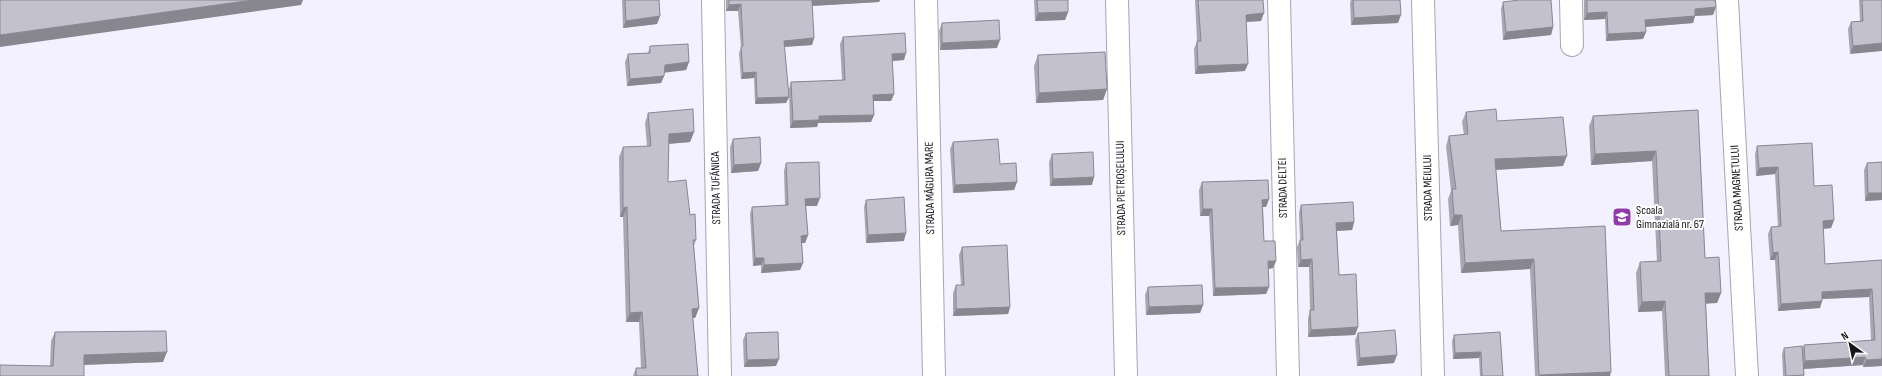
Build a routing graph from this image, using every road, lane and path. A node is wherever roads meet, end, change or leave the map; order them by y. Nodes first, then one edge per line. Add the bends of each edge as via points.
1 (713, 0) edge
2 (926, 0) edge
3 (1117, 0) edge
4 (1279, 0) edge
5 (1423, 0) edge
6 (1571, 0) edge
7 (1727, 0) edge
8 (1572, 45) dead end
9 (720, 376) edge
10 (934, 376) edge
11 (1126, 376) edge
12 (1288, 376) edge
13 (1433, 376) edge
14 (1747, 376) edge

1 - 9 street, STRADA TUFĂNICA
2 - 10 street, STRADA MĂGURA MARE
3 - 11 street, STRADA PIETROȘELULUI
4 - 12 street, STRADA DELTEI
5 - 13 street, STRADA MEIULUI
6 - 8 street
7 - 14 street, STRADA MAGNETULUI

